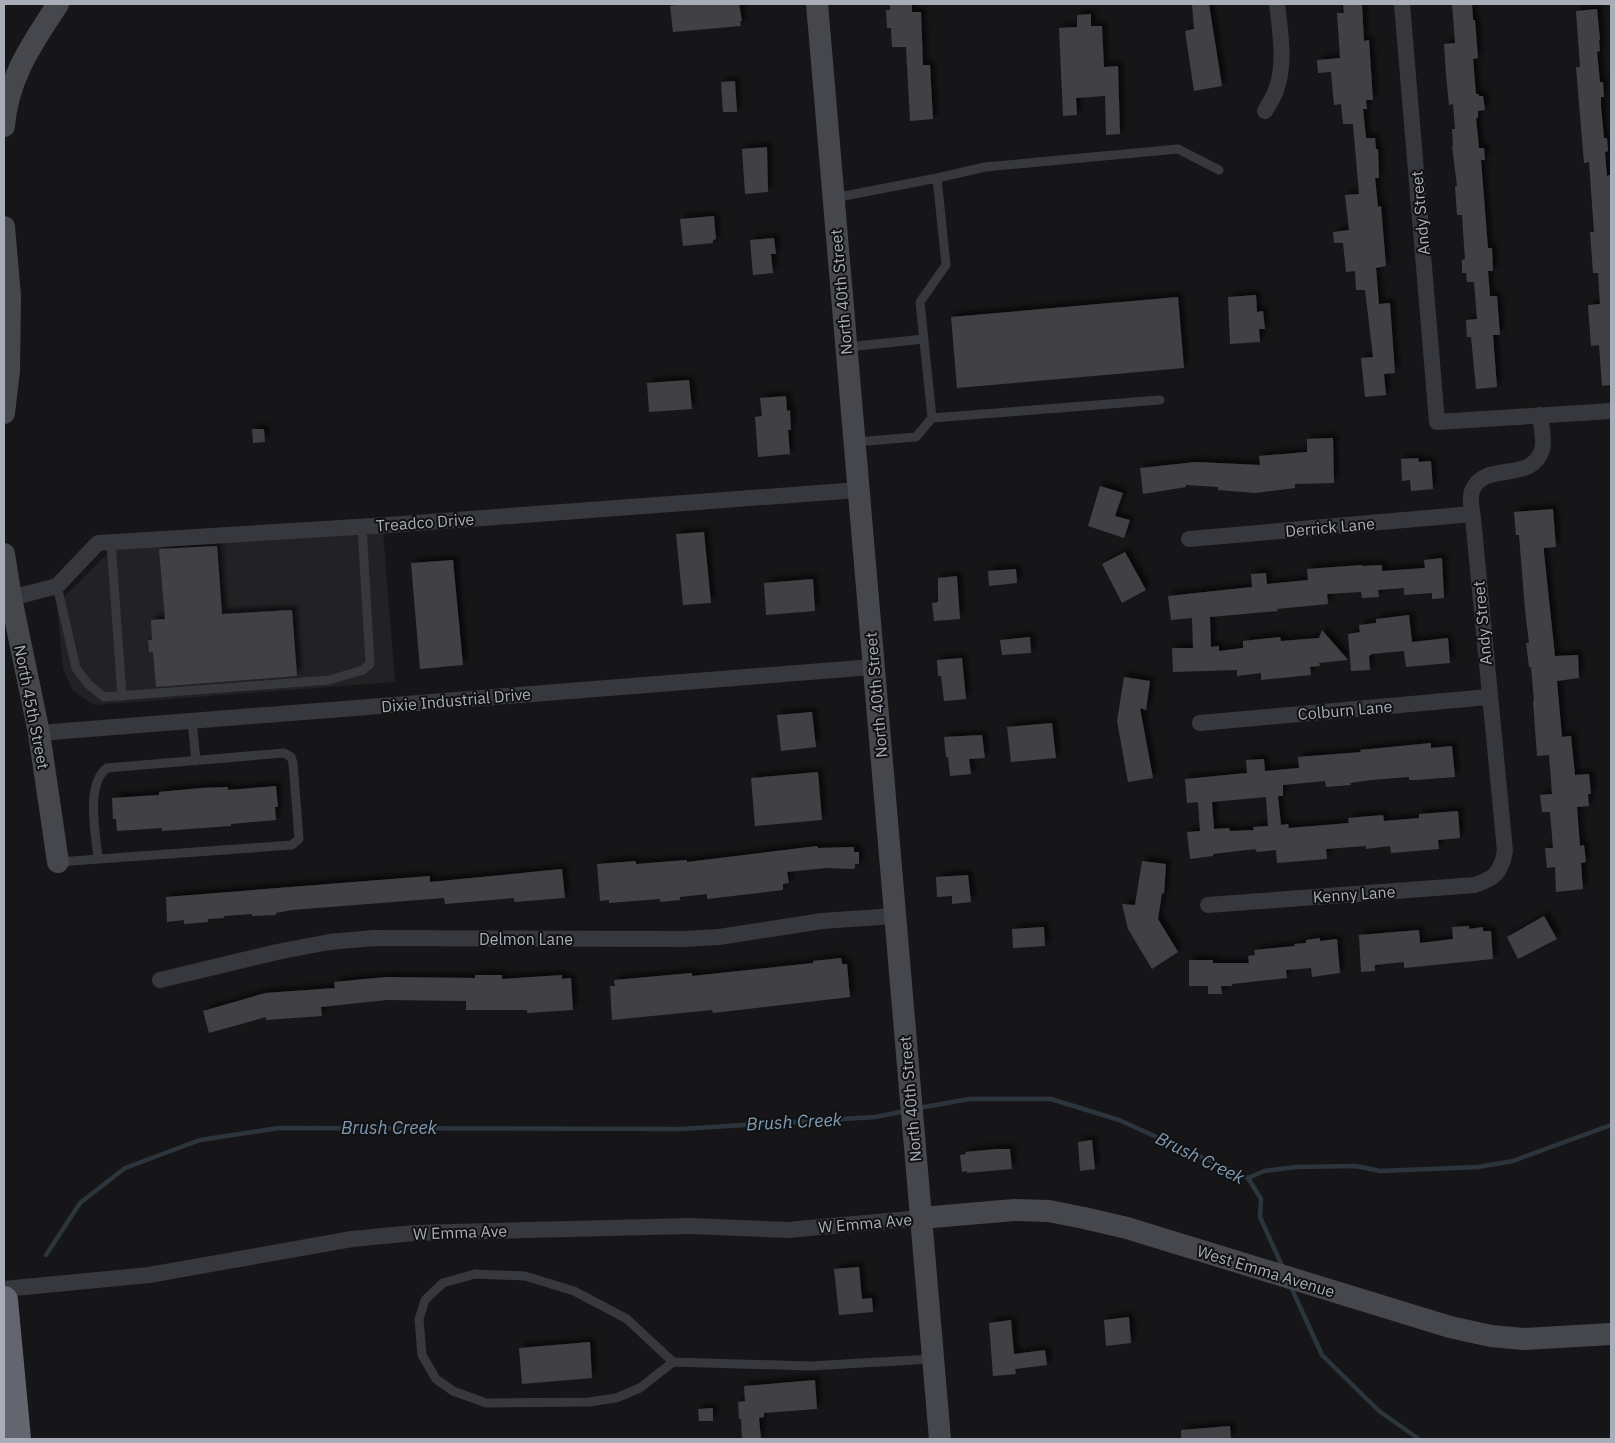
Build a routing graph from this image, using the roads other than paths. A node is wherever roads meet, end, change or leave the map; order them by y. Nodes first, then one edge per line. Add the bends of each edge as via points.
1 (58, 4) edge
2 (817, 4) edge
3 (1277, 4) edge
4 (1402, 4) edge
5 (1265, 111) dead end
6 (4, 126) edge
7 (1219, 170) dead end
8 (937, 178) junction
9 (834, 198) junction
10 (4, 227) edge
11 (924, 339) junction
12 (846, 347) junction
13 (1160, 400) dead end
14 (1611, 411) edge
15 (4, 413) edge
16 (1540, 415) junction
17 (932, 418) junction
18 (855, 442) junction
19 (858, 490) junction
20 (1472, 514) junction
21 (362, 527) junction
22 (1189, 540) dead end
23 (111, 542) junction
24 (4, 554) edge
25 (57, 586) junction
26 (11, 598) junction
27 (873, 667) junction
28 (122, 696) junction
29 (1489, 697) junction
30 (192, 720) junction
31 (1200, 723) dead end
32 (39, 733) junction
33 (196, 761) junction
34 (98, 859) junction
35 (58, 862) joint
36 (1498, 874) joint
37 (1208, 905) dead end
38 (894, 916) junction
39 (160, 980) dead end
40 (920, 1218) junction
41 (4, 1289) edge
42 (4, 1300) edge
43 (1611, 1334) edge
44 (933, 1359) junction
45 (9, 1360) junction
46 (673, 1362) junction
47 (17, 1439) edge
48 (36, 1439) edge
49 (940, 1439) edge

1 - 6 street via 24,57 6,105
2 - 9 street, North 40th Street
3 - 5 street via 1280,69 1276,90
4 - 16 street, Andy Street via 1437,422
7 - 8 lane via 1178,149 986,166
8 - 9 lane
8 - 11 lane via 946,265 920,302
9 - 12 street, North 40th Street
10 - 15 street via 10,296 9,372
11 - 12 lane
11 - 17 lane
12 - 18 street, North 40th Street
13 - 17 lane
14 - 16 street
16 - 20 street, Andy Street via 1542,449 1537,459 1529,467 1488,475 1478,483 1472,492
17 - 18 lane via 916,436
18 - 19 street, North 40th Street
19 - 21 street, Treadco Drive
19 - 27 street, North 40th Street
20 - 22 street, Derrick Lane
20 - 29 street, Andy Street
21 - 23 street, Treadco Drive
21 - 28 lane via 370,664 363,670 329,680
23 - 25 street, Treadco Drive via 98,543
23 - 28 lane
24 - 26 street, North 45th Street
25 - 26 street
25 - 28 lane via 76,668 104,697
26 - 32 street, North 45th Street
27 - 30 street, Dixie Industrial Drive
27 - 38 street, North 40th Street
29 - 31 street, Colburn Lane
29 - 36 street, Andy Street via 1505,852
30 - 32 street, Dixie Industrial Drive
30 - 33 lane
32 - 35 street, North 45th Street
33 - 34 lane via 104,770 94,798
33 - 34 lane via 284,753 291,757 299,839 292,845
34 - 35 lane
36 - 37 street, Kenny Lane via 1475,885
38 - 39 street, Delmon Lane via 822,921 685,940 374,938 277,952
38 - 40 street, North 40th Street
40 - 41 street, W Emma Ave via 787,1230 690,1226 414,1233 352,1239 149,1275
40 - 43 street, West Emma Avenue via 1014,1210 1049,1211 1127,1228 1450,1327 1491,1336 1524,1339
40 - 44 street, North 40th Street
42 - 45 highway
44 - 46 lane via 810,1366
44 - 49 street, North 40th Street
45 - 47 highway
45 - 48 highway
46 - 46 lane via 627,1319 574,1291 524,1276 475,1274 444,1283 425,1300 419,1319 422,1355 436,1379 453,1391 486,1403 589,1402 616,1398 640,1388

